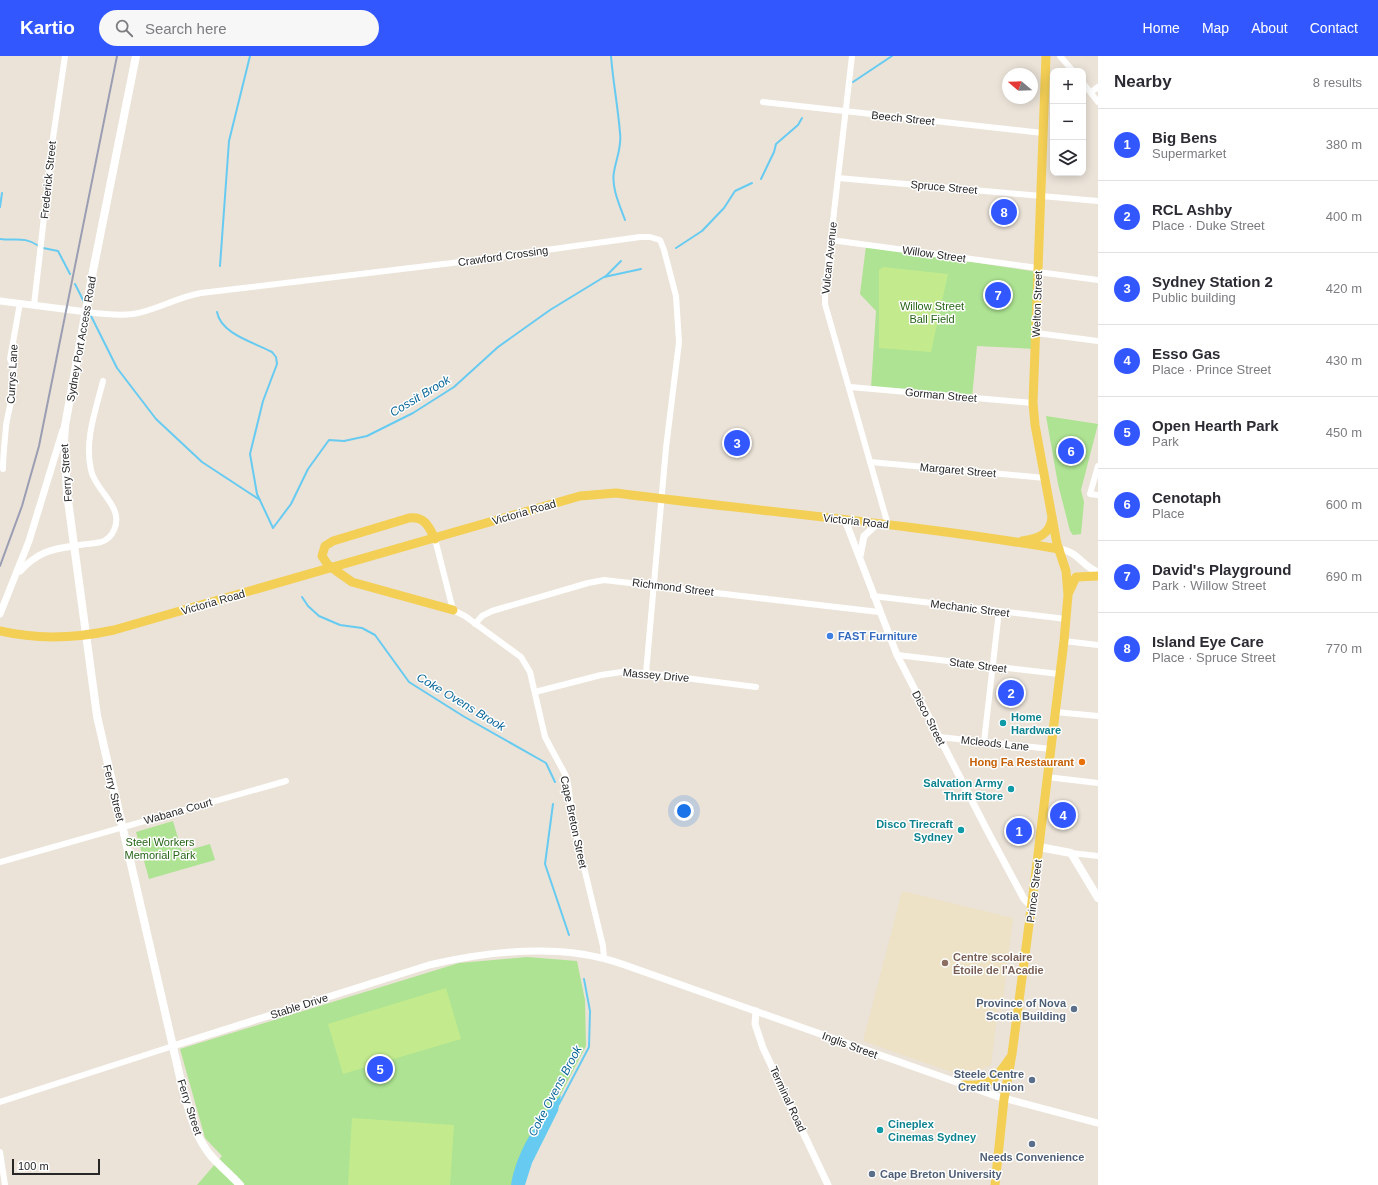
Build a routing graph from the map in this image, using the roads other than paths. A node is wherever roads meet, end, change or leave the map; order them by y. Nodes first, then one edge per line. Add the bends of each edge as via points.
1 (65, 56) edge
2 (136, 56) edge
3 (852, 56) edge
4 (1046, 56) edge
5 (1060, 56) edge
6 (1070, 68) edge
7 (1086, 86) edge
8 (1098, 87) edge
9 (1091, 92) junction
10 (764, 102) dead end
11 (1098, 102) edge
12 (846, 111) junction
13 (1043, 134) junction
14 (838, 178) junction
15 (1042, 196) junction
16 (1098, 201) edge
17 (831, 240) junction
18 (1038, 270) junction
19 (1098, 280) edge
20 (0, 301) edge
21 (20, 303) junction
22 (34, 305) junction
23 (87, 312) junction
24 (1036, 332) junction
25 (1098, 341) edge
26 (103, 381) dead end
27 (850, 386) junction
28 (1033, 403) junction
29 (65, 426) junction
30 (870, 462) junction
31 (1098, 466) edge
32 (3, 469) dead end
33 (1045, 478) junction
34 (1098, 495) edge
35 (661, 499) junction
36 (1052, 516) junction
37 (845, 520) junction
38 (877, 524) junction
39 (888, 525) junction
40 (435, 539) junction
41 (1015, 542) junction
42 (74, 546) junction
43 (1059, 549) junction
44 (859, 558) junction
45 (1098, 572) edge
46 (17, 574) junction
47 (1098, 576) edge
48 (653, 585) junction
49 (1068, 595) junction
50 (873, 596) junction
51 (453, 610) junction
52 (1000, 611) junction
53 (880, 612) junction
54 (0, 614) edge
55 (1066, 620) junction
56 (475, 624) junction
57 (0, 631) edge
58 (1064, 641) junction
59 (1098, 645) edge
60 (897, 655) junction
61 (993, 666) junction
62 (646, 673) junction
63 (1060, 674) junction
64 (756, 687) dead end
65 (535, 692) junction
66 (1055, 712) junction
67 (1098, 716) edge
68 (939, 737) junction
69 (984, 742) junction
70 (1051, 749) junction
71 (1047, 777) junction
72 (286, 781) dead end
73 (1098, 783) edge
74 (122, 827) junction
75 (1039, 846) junction
76 (1071, 853) junction
77 (1098, 856) edge
78 (0, 862) edge
79 (1098, 898) edge
80 (1032, 906) junction
81 (604, 958) junction
82 (756, 1011) junction
83 (173, 1046) junction
84 (1012, 1054) junction
85 (964, 1085) junction
86 (1004, 1099) junction
87 (0, 1102) edge
88 (1098, 1123) edge
89 (0, 1152) edge
90 (6, 1185) edge
91 (240, 1185) edge
92 (828, 1185) edge
93 (994, 1185) edge

1 - 22 street, Frederick Street
2 - 23 main road, Sydney Port Access Road
3 - 12 street, Vulcan Avenue
4 - 13 main road, Welton Street
5 - 6 street
7 - 9 street
8 - 9 street
9 - 11 street
10 - 12 street, Beech Street
12 - 13 street, Beech Street
12 - 14 street, Vulcan Avenue
13 - 15 main road, Welton Street
14 - 15 street, Spruce Street
14 - 17 street, Vulcan Avenue
15 - 16 street, Spruce Street
15 - 18 main road, Welton Street
17 - 18 street, Willow Street
17 - 27 street, Vulcan Avenue via 825,304
18 - 19 street, Willow Street
18 - 24 main road, Welton Street
20 - 21 street
21 - 22 street
21 - 32 street, Currys Lane via 10,359 14,374
22 - 23 street
23 - 29 main road, Sydney Port Access Road
23 - 35 street, Crawford Crossing via 133,314 184,296 201,293 650,237 660,240 676,296 679,342
24 - 25 street
24 - 28 main road, Welton Street
26 - 42 street via 92,426 90,461 91,472 115,512 116,525 113,533 100,542
27 - 28 street, Gorman Street
27 - 30 street, Vulcan Avenue
28 - 33 main road, Welton Street
29 - 42 main road, Ferry Street via 65,470
29 - 46 street, Sydney Port Access Road via 41,508
30 - 33 street, Margaret Street
30 - 39 street, Vulcan Avenue
31 - 34 street via 1090,494
33 - 36 main road, Welton Street
35 - 37 main road, Victoria Road
35 - 40 main road, Victoria Road via 616,493 584,495
35 - 48 street
36 - 41 main road via 1050,526 1044,535
36 - 43 main road, Welton Street
37 - 38 main road, Victoria Road
37 - 44 street, Disco Street
38 - 39 main road, Victoria Road
38 - 44 street via 864,536
39 - 41 main road, Victoria Road
40 - 51 street
40 - 51 main road via 424,520 409,518 333,541 325,546 322,556 328,565 352,582
40 - 57 main road, Victoria Road via 96,634 60,637
41 - 43 main road, Victoria Road
42 - 46 street via 38,555
42 - 74 main road, Ferry Street via 97,716
43 - 45 street via 1073,553 1088,567
43 - 49 main road, Prince Street via 1066,571
44 - 50 street, Disco Street
46 - 54 street, Sydney Port Access Road
47 - 49 main road via 1076,577
48 - 53 street, Richmond Street
48 - 56 street, Richmond Street via 612,580 588,583 487,612
48 - 62 street
49 - 55 main road, Prince Street
50 - 52 street, Mechanic Street
50 - 53 street, Disco Street
51 - 56 street, Cape Breton Street
52 - 55 street, Mechanic Street
52 - 61 street
53 - 60 street, Disco Street
55 - 58 main road, Prince Street
56 - 65 street, Cape Breton Street via 521,657 530,672
58 - 59 street
58 - 63 main road, Prince Street
60 - 61 street, State Street
60 - 68 street, Disco Street
61 - 63 street, State Street
61 - 69 street
62 - 64 street, Massey Drive
62 - 65 street, Massey Drive via 611,673
63 - 66 main road, Prince Street
65 - 81 street, Cape Breton Street via 545,737 566,776 573,822
66 - 67 street
66 - 70 main road, Prince Street
68 - 69 street, Mcleods Lane
68 - 80 street, Disco Street via 1024,899
69 - 70 street, Mcleods Lane
70 - 71 main road, Prince Street
71 - 73 street
71 - 75 main road, Prince Street
72 - 74 street, Wabana Court
74 - 78 street, Wabana Court
74 - 83 main road, Ferry Street
75 - 76 main road
75 - 80 main road, Prince Street
76 - 77 street
76 - 79 main road
80 - 84 main road, Prince Street
81 - 82 street, Inglis Street
81 - 83 street, Stable Drive via 586,954 528,952 458,958
82 - 85 street, Inglis Street
82 - 92 street, Terminal Road via 755,1024 763,1048
83 - 87 street, Stable Drive
83 - 91 main road, Ferry Street via 192,1120 202,1143 211,1156
84 - 85 main road via 995,1080 979,1086
84 - 86 main road, Prince Street
85 - 86 street, Inglis Street
86 - 88 street, Inglis Street
86 - 93 main road, Prince Street
89 - 90 street

